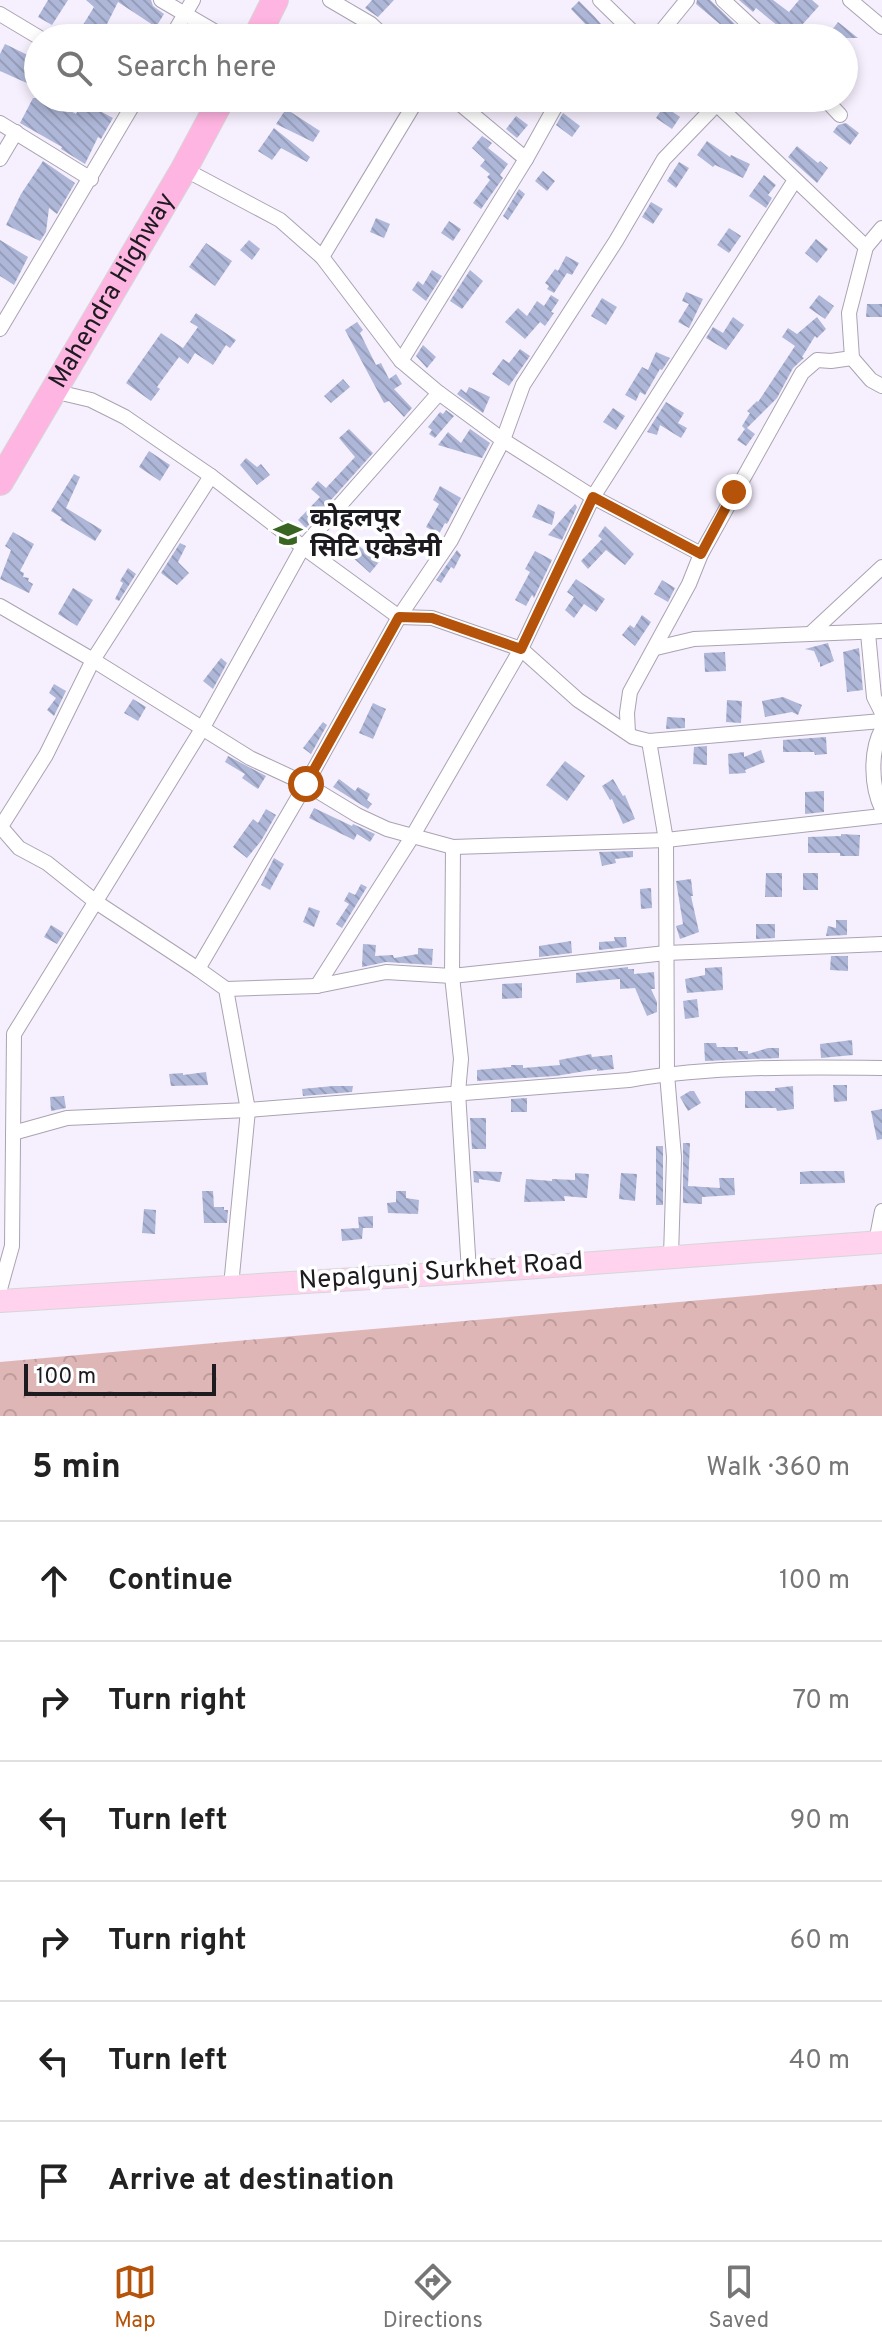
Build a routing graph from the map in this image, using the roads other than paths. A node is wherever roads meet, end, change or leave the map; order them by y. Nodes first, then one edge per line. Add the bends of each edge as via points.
1 (161, 0) edge
2 (193, 0) edge
3 (275, 0) edge
4 (330, 0) edge
5 (600, 0) edge
6 (687, 0) edge
7 (723, 0) edge
8 (850, 0) edge
9 (0, 14) edge
10 (185, 15) junction
11 (180, 24) edge
12 (201, 24) edge
13 (263, 24) edge
14 (371, 24) edge
15 (615, 24) edge
16 (667, 24) edge
17 (749, 24) edge
18 (882, 27) edge
19 (24, 28) edge
20 (129, 112) edge
21 (215, 112) edge
22 (410, 112) edge
23 (470, 112) edge
24 (552, 112) edge
25 (705, 112) edge
26 (725, 112) edge
27 (837, 112) edge
28 (840, 115) dead end
29 (0, 123) edge
30 (16, 132) junction
31 (0, 159) edge
32 (526, 159) junction
33 (184, 169) junction
34 (91, 179) junction
35 (795, 180) junction
36 (882, 228) edge
37 (866, 247) junction
38 (322, 257) junction
39 (0, 329) edge
40 (852, 358) junction
41 (401, 361) junction
42 (882, 386) edge
43 (53, 391) junction
44 (439, 393) junction
45 (503, 440) junction
46 (211, 476) junction
47 (0, 482) edge
48 (593, 497) junction
49 (303, 547) junction
50 (701, 554) junction
51 (882, 567) edge
52 (0, 606) edge
53 (399, 617) junction
54 (875, 632) edge
55 (810, 634) junction
56 (656, 648) junction
57 (521, 649) junction
58 (93, 660) junction
59 (882, 713) edge
60 (882, 721) edge
61 (202, 729) junction
62 (882, 729) edge
63 (628, 733) junction
64 (649, 741) junction
65 (306, 784) junction
66 (882, 809) edge
67 (882, 816) edge
68 (0, 827) edge
69 (412, 837) junction
70 (666, 840) junction
71 (453, 847) junction
72 (96, 902) junction
73 (882, 944) edge
74 (666, 953) junction
75 (198, 969) junction
76 (452, 976) junction
77 (317, 986) junction
78 (226, 989) junction
79 (7, 1032) edge
80 (882, 1068) edge
81 (667, 1074) junction
82 (458, 1092) junction
83 (248, 1110) junction
84 (13, 1133) junction
85 (882, 1211) edge
86 (879, 1242) edge
87 (671, 1256) junction
88 (469, 1272) junction
89 (231, 1286) junction
90 (0, 1289) edge
91 (0, 1301) edge

1 - 10 street
2 - 10 street
3 - 13 highway
4 - 14 street
5 - 15 street
6 - 16 street
7 - 17 street
8 - 18 street
9 - 19 street
10 - 11 street
10 - 12 street
20 - 34 street
21 - 33 highway, Mahendra Highway
22 - 38 street
23 - 32 street
24 - 32 street
25 - 45 street via 664,159 523,385
26 - 35 street
27 - 28 street
29 - 30 street
30 - 31 street
30 - 34 street
32 - 41 street
33 - 38 street via 280,220
33 - 43 highway, Mahendra Highway
34 - 39 street
35 - 37 street
35 - 48 street
36 - 37 street
37 - 40 street via 849,313
38 - 41 street
40 - 42 street
40 - 50 street via 817,360 802,373
41 - 44 street
43 - 46 street via 91,400 125,417
43 - 47 highway, Mahendra Highway
44 - 45 street
44 - 49 street
45 - 48 street
45 - 53 street via 451,540
46 - 49 street
46 - 58 street
48 - 50 street
48 - 57 street
49 - 53 street
49 - 61 street
50 - 56 street
51 - 55 street
52 - 58 street
53 - 57 street via 432,618
53 - 65 street
54 - 55 street
54 - 59 street via 874,697
55 - 56 street via 694,639
56 - 63 street via 630,692
57 - 63 street via 578,700
57 - 69 street
58 - 61 street
58 - 68 street via 46,755
60 - 64 street
61 - 65 street
61 - 72 street
62 - 66 street via 874,757
63 - 64 street
64 - 70 street
65 - 69 street via 357,815
65 - 75 street
67 - 70 street
68 - 72 street via 19,848
69 - 71 street
69 - 77 street
70 - 71 street
70 - 74 street
71 - 76 street
72 - 75 street
72 - 79 street
73 - 74 street
74 - 76 street
74 - 81 street
75 - 78 street
76 - 77 street via 386,972
76 - 82 street via 461,1059
77 - 78 street
78 - 83 street
79 - 84 street
80 - 81 street
81 - 82 street
81 - 87 street via 674,1157
82 - 83 street
82 - 88 street
83 - 84 street via 67,1118
83 - 89 street
84 - 90 street via 12,1246
85 - 86 street
86 - 87 main road, Nepalgunj Surkhet Road
87 - 88 main road, Nepalgunj Surkhet Road
88 - 89 main road, Nepalgunj Surkhet Road
89 - 91 main road, Nepalgunj Surkhet Road

